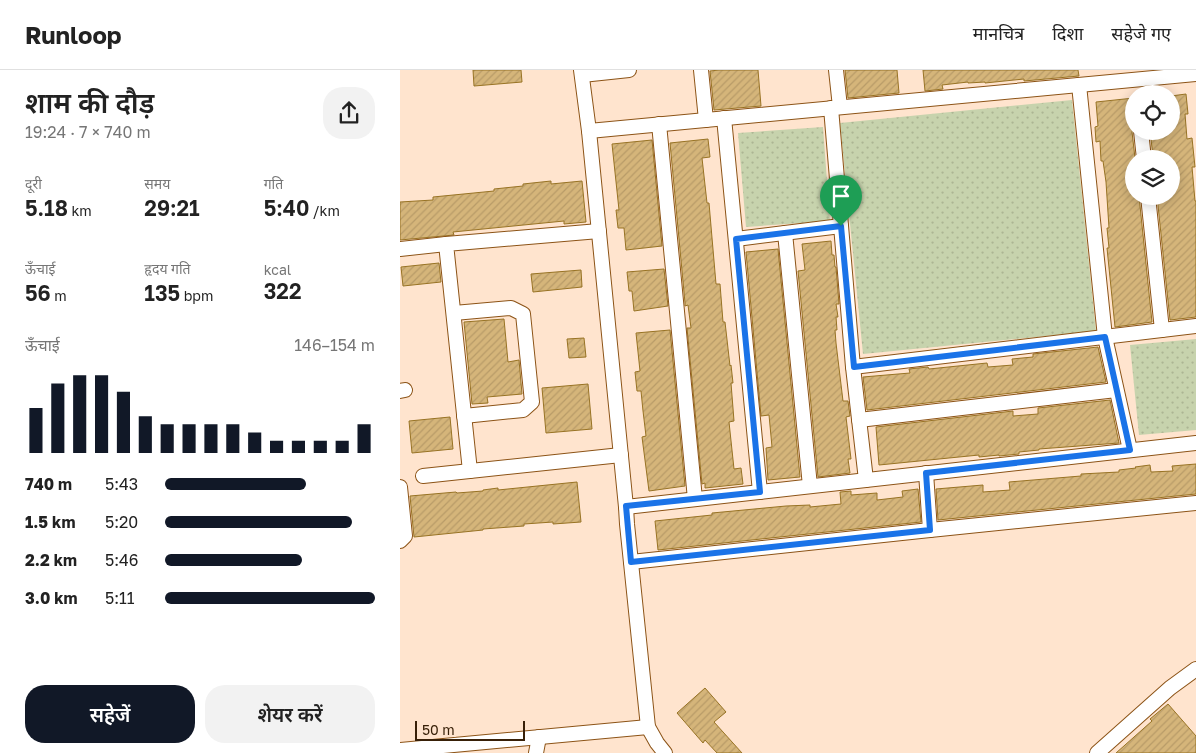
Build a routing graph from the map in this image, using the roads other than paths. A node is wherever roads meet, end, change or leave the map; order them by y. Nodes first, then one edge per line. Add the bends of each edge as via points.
1 (629, 70) edge
2 (701, 70) edge
3 (836, 70) edge
4 (582, 72) edge
5 (1196, 74) edge
6 (1136, 79) junction
7 (1079, 85) junction
8 (1136, 85) edge
9 (836, 108) junction
10 (724, 118) junction
11 (706, 120) junction
12 (658, 124) junction
13 (589, 131) junction
14 (1149, 205) edge
15 (841, 226) junction
16 (599, 231) junction
17 (785, 233) junction
18 (736, 239) junction
19 (446, 244) junction
20 (400, 248) edge
21 (454, 313) junction
22 (1196, 326) edge
23 (1162, 330) junction
24 (1105, 337) junction
25 (854, 367) junction
26 (1116, 390) junction
27 (464, 416) junction
28 (859, 420) junction
29 (1196, 443) edge
30 (1130, 450) junction
31 (621, 455) junction
32 (470, 471) junction
33 (926, 473) junction
34 (423, 476) dead end
35 (866, 480) junction
36 (810, 486) junction
37 (400, 487) edge
38 (760, 492) junction
39 (695, 499) junction
40 (1196, 503) edge
41 (626, 506) junction
42 (930, 530) junction
43 (400, 541) edge
44 (631, 562) junction
45 (1196, 669) edge
46 (648, 727) junction
47 (539, 737) junction
48 (485, 748) edge
49 (400, 750) edge
50 (536, 753) edge
51 (665, 753) edge
52 (1097, 753) edge

1 - 4 street
2 - 11 street
3 - 9 street
4 - 13 street
5 - 6 street
6 - 7 street
6 - 8 street
7 - 9 street
7 - 24 street
9 - 10 street
9 - 15 street
10 - 11 street
10 - 18 street
11 - 12 street
12 - 13 street
12 - 39 street
13 - 16 street
14 - 23 street
15 - 17 street
15 - 25 street
16 - 19 street
16 - 31 street
17 - 18 street
17 - 36 street
18 - 38 street
19 - 20 street
19 - 21 street
21 - 27 street
21 - 27 street via 510,308 523,314 532,402 523,410
22 - 23 street
23 - 24 street
24 - 25 street
24 - 26 street
25 - 28 street
26 - 28 street
26 - 30 street
27 - 32 street
28 - 35 street
29 - 30 street
30 - 33 street
31 - 32 street
31 - 41 street
32 - 34 street
33 - 35 street
33 - 42 street
35 - 36 street
36 - 38 street
37 - 43 street via 405,536
38 - 39 street
39 - 41 street
40 - 42 street
41 - 44 street
42 - 44 street
44 - 46 street
45 - 52 street
46 - 47 street
46 - 51 street
47 - 48 street
47 - 50 street
48 - 49 street

